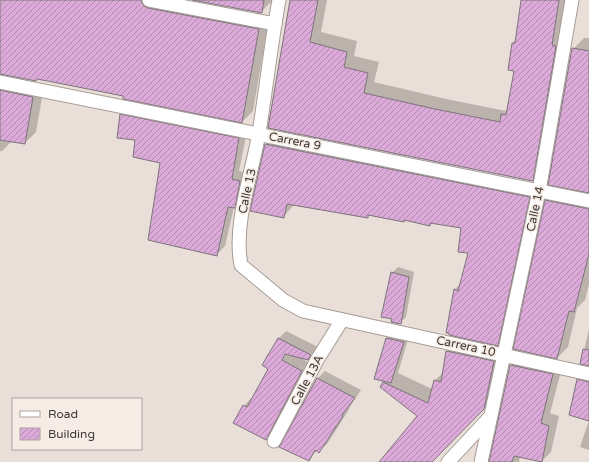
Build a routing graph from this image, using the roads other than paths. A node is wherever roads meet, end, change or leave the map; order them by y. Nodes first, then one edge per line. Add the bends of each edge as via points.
1 (148, 0) edge
2 (278, 0) edge
3 (572, 0) edge
4 (275, 24) junction
5 (0, 82) edge
6 (259, 134) junction
7 (539, 191) junction
8 (589, 201) edge
9 (342, 320) junction
10 (505, 355) junction
11 (589, 374) edge
12 (490, 416) junction
13 (274, 441) dead end
14 (448, 462) edge
15 (481, 462) edge

1 - 4 street
2 - 4 street, Calle 13
3 - 7 street, Calle 14
4 - 6 street, Calle 13
5 - 6 street, Carrera 9
6 - 7 street, Carrera 9
6 - 9 street, Calle 13 via 240,224 238,252 241,265 283,300 303,311
7 - 8 street, Carrera 9
7 - 10 street, Calle 14
9 - 10 street, Carrera 10
9 - 13 street, Calle 13A via 317,360
10 - 11 street, Carrera 10
10 - 12 street, Calle 14
12 - 14 street, Calle 14
12 - 15 street, Calle 14

